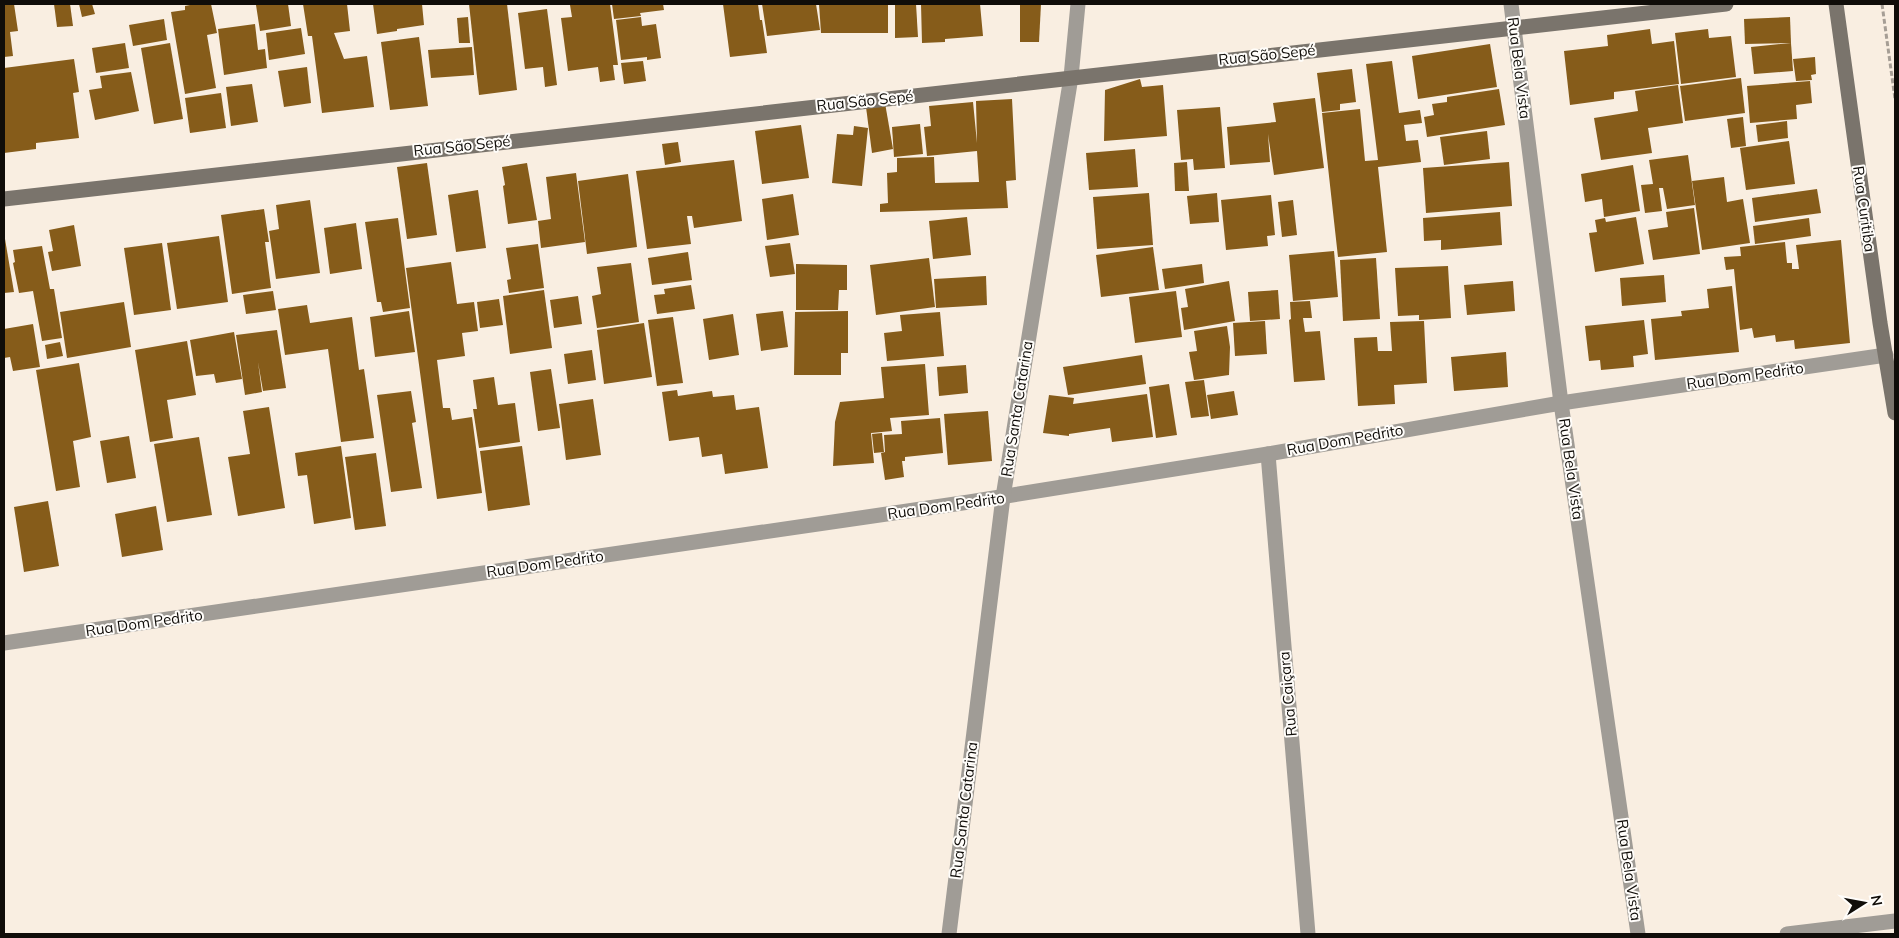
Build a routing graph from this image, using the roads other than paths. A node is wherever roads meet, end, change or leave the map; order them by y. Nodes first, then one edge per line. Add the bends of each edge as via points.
1 (1078, 4) edge
2 (1511, 4) edge
3 (1726, 4) edge
4 (1836, 4) edge
5 (1514, 27) junction
6 (1071, 77) junction
7 (4, 199) edge
8 (1886, 355) junction
9 (1562, 402) junction
10 (1895, 413) edge
11 (1268, 454) junction
12 (1003, 497) junction
13 (4, 643) edge
14 (1895, 920) edge
15 (949, 934) edge
16 (1308, 934) edge
17 (1638, 934) edge
18 (1787, 934) edge

1 - 6 street, Rua Santa Catarina
2 - 5 street, Rua Bela Vista
3 - 5 street, Rua São Sepé
4 - 8 street, Rua Curitiba
5 - 6 street, Rua São Sepé
5 - 9 street, Rua Bela Vista
6 - 7 street, Rua São Sepé
6 - 12 street, Rua Santa Catarina
8 - 9 street, Rua Dom Pedrito
8 - 10 street, Rua Curitiba
9 - 11 street, Rua Dom Pedrito
9 - 17 street, Rua Bela Vista
11 - 12 street, Rua Dom Pedrito
11 - 16 street, Rua Caiçara
12 - 13 street, Rua Dom Pedrito
12 - 15 street, Rua Santa Catarina
14 - 18 street

